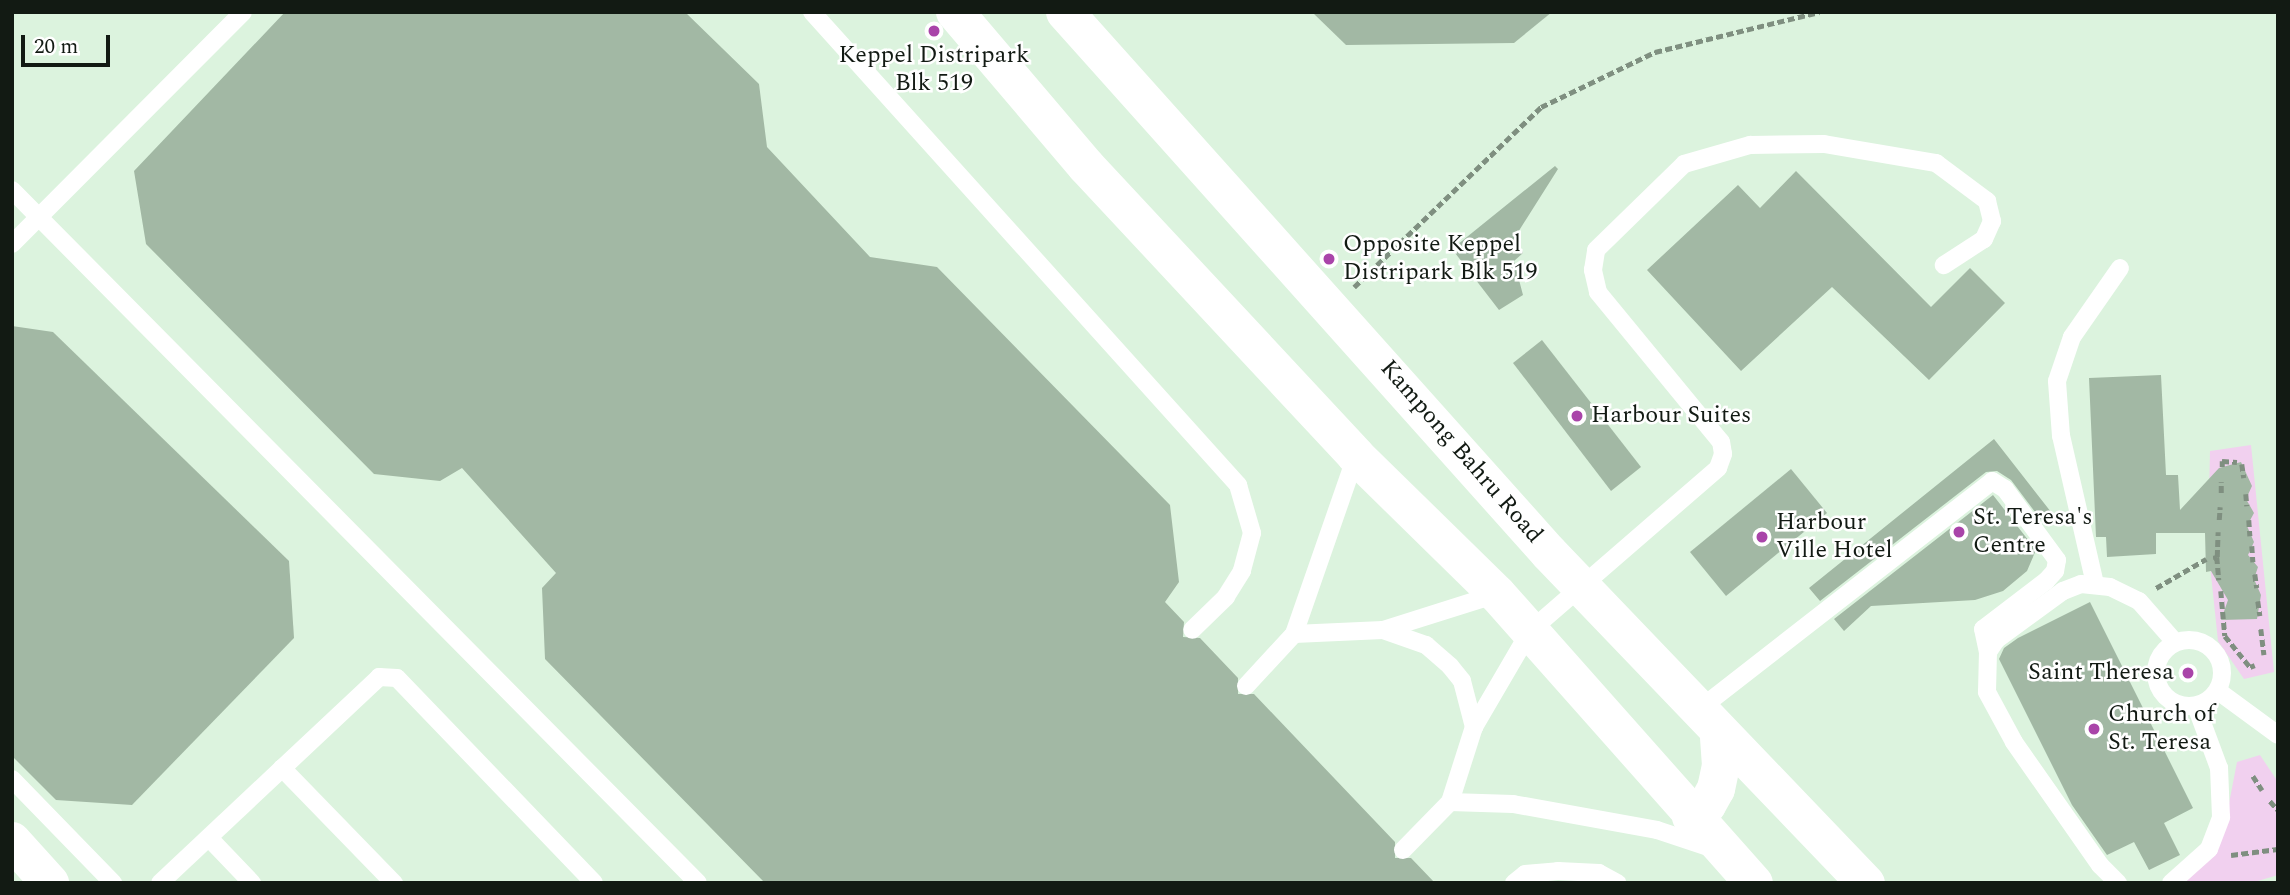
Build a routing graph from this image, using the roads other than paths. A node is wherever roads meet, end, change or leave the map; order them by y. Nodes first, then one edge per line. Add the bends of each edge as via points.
1 (243, 12) edge
2 (812, 12) edge
3 (955, 12) edge
4 (1065, 12) edge
5 (12, 190) edge
6 (37, 219) junction
7 (12, 244) edge
8 (1944, 265) dead end
9 (2120, 268) dead end
10 (1356, 456) junction
11 (2095, 584) junction
12 (1581, 586) junction
13 (1497, 594) junction
14 (1192, 630) dead end
15 (1383, 630) junction
16 (1530, 631) junction
17 (1294, 634) junction
18 (2175, 642) junction
19 (1988, 652) junction
20 (1246, 686) dead end
21 (2218, 691) junction
22 (2196, 706) junction
23 (1708, 723) junction
24 (1474, 727) junction
25 (2278, 736) edge
26 (282, 768) junction
27 (12, 779) edge
28 (1450, 802) junction
29 (1691, 817) junction
30 (210, 839) junction
31 (12, 841) edge
32 (1403, 850) dead end
33 (1725, 853) junction
34 (50, 883) edge
35 (113, 883) edge
36 (160, 883) edge
37 (252, 883) edge
38 (394, 883) edge
39 (594, 883) edge
40 (698, 883) edge
41 (1514, 883) edge
42 (1617, 883) edge
43 (1754, 883) edge
44 (1866, 883) edge
45 (2118, 883) edge
46 (2171, 883) edge

1 - 6 lane
2 - 14 lane via 1238,485 1252,533 1242,571 1226,597
3 - 10 main road via 1086,166
4 - 12 main road, Kampong Bahru Road
5 - 6 lane
6 - 7 lane
6 - 40 lane
8 - 12 lane via 1984,239 1992,221 1987,201 1936,163 1824,144 1750,145 1684,164 1596,250 1593,270 1598,292 1721,442 1723,454 1718,468
9 - 11 lane via 2072,337 2057,381 2061,436
10 - 13 main road
10 - 17 lane
11 - 18 lane via 2139,601
11 - 19 lane via 2063,590 1996,640
12 - 16 lane
12 - 23 main road, Kampong Bahru Road
13 - 15 lane
13 - 16 main road
15 - 17 lane
15 - 24 lane via 1426,645 1450,666 1462,681
16 - 24 lane
16 - 29 main road
17 - 20 lane
18 - 21 lane via 2193,639 2217,654 2223,673
18 - 22 lane via 2160,657 2160,689 2175,703
19 - 23 lane via 1983,629 2046,581 2057,560 2005,489 1992,481
19 - 45 lane via 1987,692 2014,742 2100,865
21 - 22 lane
21 - 25 lane
22 - 46 lane via 2219,768 2221,817 2209,849
23 - 29 main road via 1721,766 1707,805
23 - 44 main road, Kampong Bahru Road
24 - 28 lane
26 - 30 lane
26 - 38 lane
26 - 39 lane via 379,677 397,678
27 - 35 lane
28 - 32 lane
28 - 33 lane via 1513,804 1657,830
29 - 33 main road
30 - 36 lane
30 - 37 lane
31 - 34 main road
33 - 43 main road
41 - 42 lane via 1525,874 1558,871 1599,873

